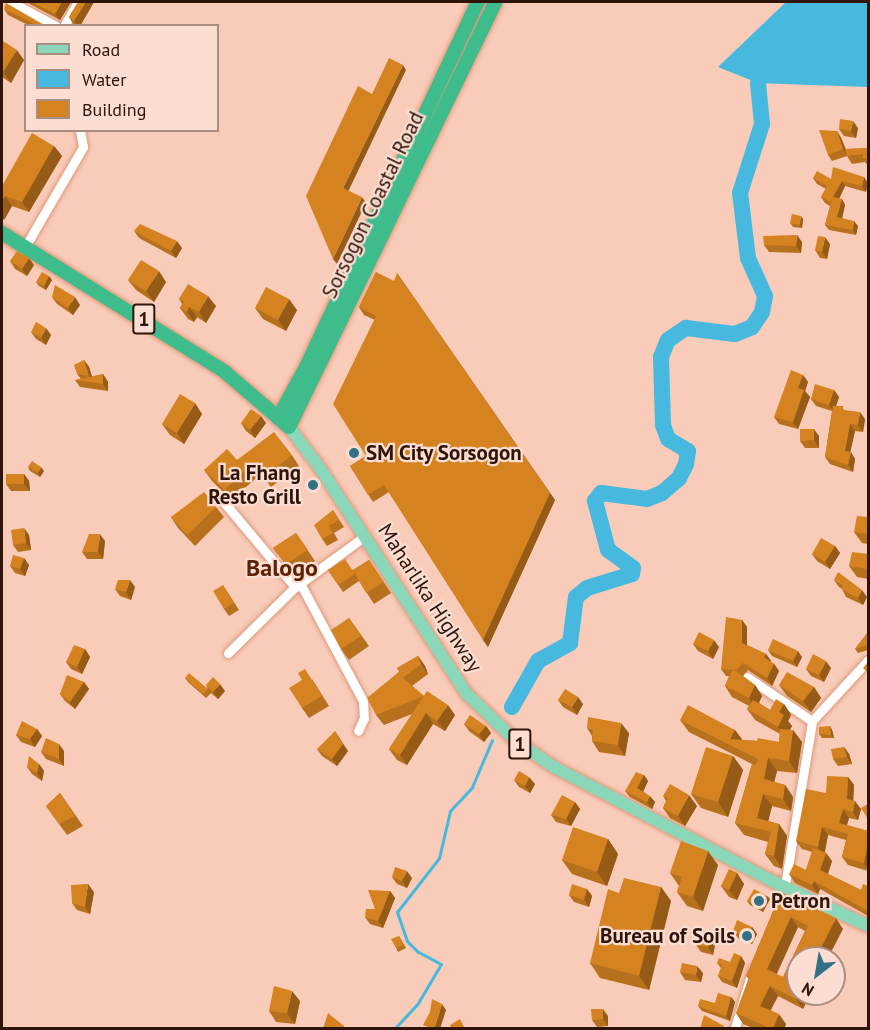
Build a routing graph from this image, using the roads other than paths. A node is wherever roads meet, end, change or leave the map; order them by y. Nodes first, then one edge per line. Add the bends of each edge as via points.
1 (11, 2) edge
2 (78, 2) edge
3 (478, 2) edge
4 (495, 2) edge
5 (52, 24) edge
6 (65, 24) edge
7 (80, 132) edge
8 (2, 233) edge
9 (25, 247) junction
10 (278, 418) junction
11 (289, 428) junction
12 (222, 500) dead end
13 (365, 536) junction
14 (297, 585) junction
15 (228, 653) dead end
16 (868, 660) edge
17 (747, 677) edge
18 (812, 722) junction
19 (358, 731) dead end
20 (786, 887) junction
21 (778, 906) edge
22 (868, 926) edge
23 (758, 953) edge
24 (735, 1029) edge

1 - 5 street
2 - 6 street
3 - 10 highway, Sorsogon Coastal Road via 306,367
4 - 11 highway, Sorsogon Coastal Road
7 - 9 street via 83,147
8 - 9 highway, Maharlika Highway / 1
9 - 10 highway, Maharlika Highway / 1 via 225,372
10 - 11 highway, Maharlika Highway / 1
11 - 13 main road, Maharlika Highway / 1
12 - 14 street
13 - 14 street
13 - 20 main road, Maharlika Highway / 1 via 467,694 517,742 554,767
14 - 15 street
14 - 19 street via 363,701 364,718
16 - 18 street
17 - 18 street
18 - 20 street
20 - 21 street
20 - 22 main road, Maharlika Highway / 1
23 - 24 street

